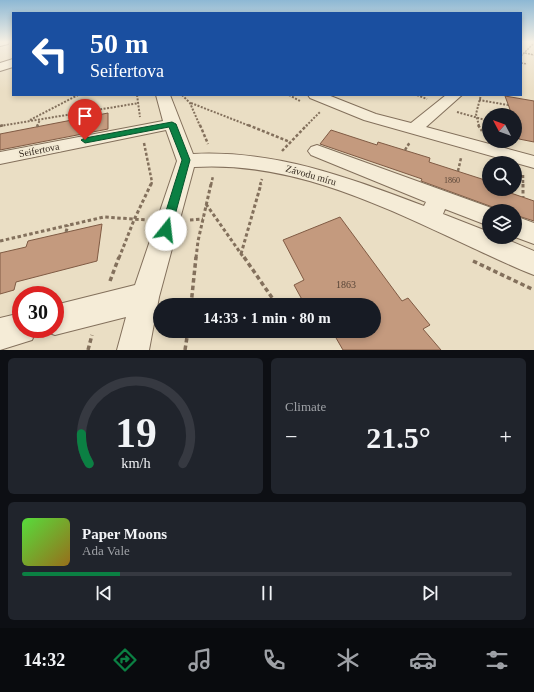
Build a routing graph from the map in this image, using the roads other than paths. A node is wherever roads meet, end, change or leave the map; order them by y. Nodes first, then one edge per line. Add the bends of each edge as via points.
1 (12, 63) edge
2 (0, 67) edge
3 (163, 96) edge
4 (317, 96) edge
5 (454, 96) edge
6 (172, 124) junction
7 (411, 136) junction
8 (318, 151) dead end
9 (0, 158) edge
10 (186, 160) junction
11 (529, 166) edge
12 (439, 198) junction
13 (482, 214) edge
14 (430, 218) junction
15 (522, 229) edge
16 (534, 234) edge
17 (534, 263) edge
18 (145, 297) junction
19 (64, 318) edge
20 (12, 331) edge
21 (0, 334) edge
22 (133, 350) edge

1 - 2 street
3 - 6 street
4 - 7 street
5 - 7 street
6 - 9 street, Seifertova
6 - 10 street
7 - 11 street
8 - 12 street
10 - 14 street, Závodu míru via 214,159 270,164 306,172
10 - 18 street
12 - 13 street
12 - 14 street
14 - 17 street, Závodu míru
15 - 16 street
18 - 19 street
18 - 22 street
20 - 21 street

